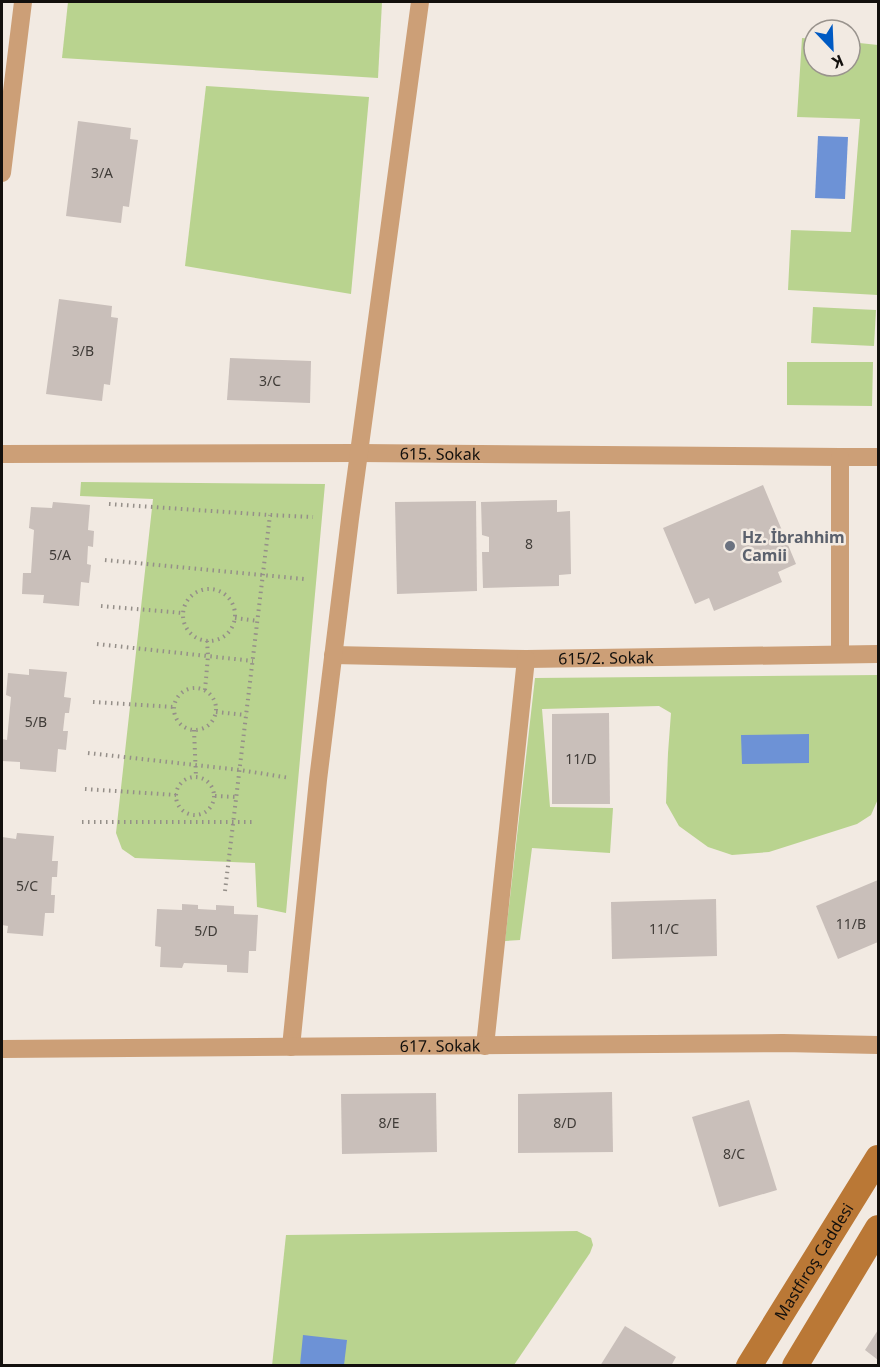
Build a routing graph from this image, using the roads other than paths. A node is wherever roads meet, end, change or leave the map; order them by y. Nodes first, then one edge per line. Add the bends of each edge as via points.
1 (23, 2) edge
2 (420, 2) edge
3 (2, 173) edge
4 (358, 453) junction
5 (2, 454) edge
6 (840, 457) junction
7 (879, 457) edge
8 (840, 654) junction
9 (879, 654) edge
10 (333, 655) junction
11 (526, 659) junction
12 (879, 1045) edge
13 (485, 1046) junction
14 (291, 1047) junction
15 (2, 1049) edge
16 (879, 1158) edge
17 (879, 1227) edge
18 (749, 1365) edge
19 (795, 1365) edge

1 - 3 street
2 - 4 street
4 - 5 street, 615. Sokak
4 - 6 street, 615. Sokak
4 - 10 street
6 - 7 street, 615. Sokak
6 - 8 street
8 - 9 street, 615/2. Sokak
8 - 11 street, 615/2. Sokak
10 - 11 street, 615/2. Sokak
10 - 14 street
11 - 13 street
12 - 13 street, 617. Sokak
13 - 14 street, 617. Sokak
14 - 15 street, 617. Sokak
16 - 18 main road, Mastfıroş Caddesi
17 - 19 main road

